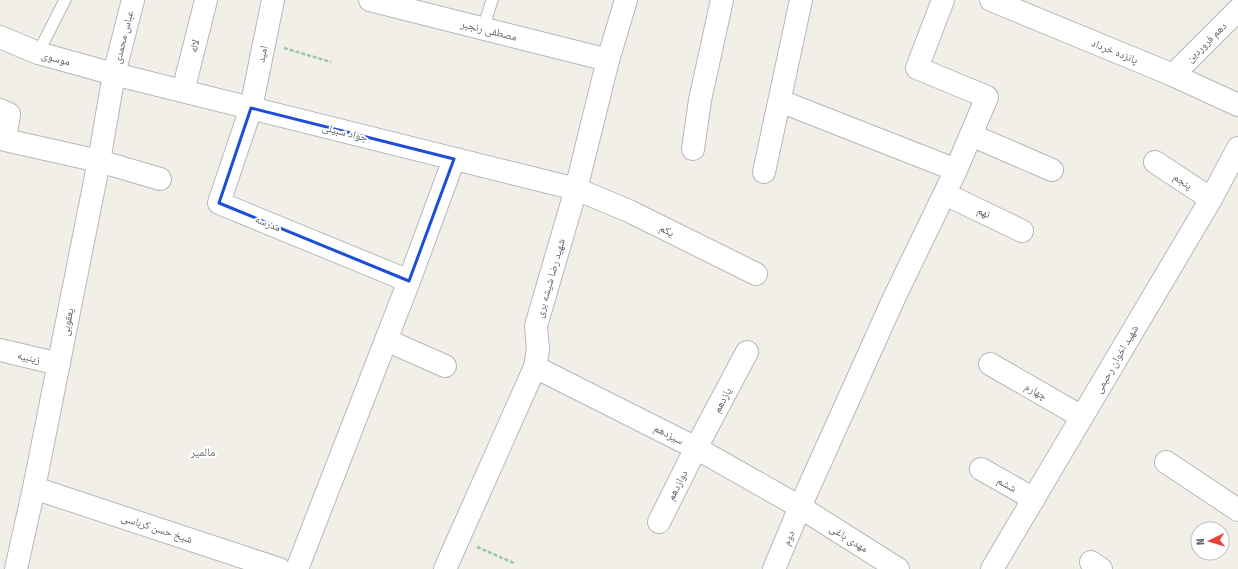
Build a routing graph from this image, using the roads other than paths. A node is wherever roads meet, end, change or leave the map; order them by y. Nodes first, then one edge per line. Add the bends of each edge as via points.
1 (65, 0) edge
2 (133, 0) edge
3 (206, 0) edge
4 (273, 0) edge
5 (370, 0) edge
6 (492, 0) edge
7 (626, 0) edge
8 (722, 0) edge
9 (801, 0) edge
10 (943, 0) edge
11 (991, 0) edge
12 (397, 3) edge
13 (1238, 10) edge
14 (483, 29) junction
15 (0, 37) edge
16 (38, 53) junction
17 (608, 60) junction
18 (114, 74) junction
19 (1173, 75) junction
20 (182, 91) junction
21 (780, 101) junction
22 (1238, 105) edge
23 (251, 108) junction
24 (0, 110) edge
25 (971, 135) junction
26 (1238, 148) edge
27 (693, 149) dead end
28 (454, 159) junction
29 (99, 161) junction
30 (1155, 162) dead end
31 (956, 170) junction
32 (1052, 170) dead end
33 (764, 172) dead end
34 (160, 179) dead end
35 (576, 189) junction
36 (945, 194) junction
37 (1211, 199) junction
38 (1022, 231) dead end
39 (756, 274) dead end
40 (409, 281) junction
41 (386, 340) junction
42 (0, 350) edge
43 (747, 352) dead end
44 (59, 364) junction
45 (990, 364) dead end
46 (444, 366) dead end
47 (535, 367) junction
48 (1082, 417) junction
49 (696, 448) junction
50 (1166, 462) dead end
51 (981, 470) dead end
52 (34, 488) junction
53 (1034, 499) junction
54 (800, 508) junction
55 (1238, 510) edge
56 (659, 522) dead end
57 (16, 569) edge
58 (279, 569) edge
59 (297, 569) edge
60 (445, 569) edge
61 (774, 569) edge
62 (898, 569) edge
63 (992, 569) edge

1 - 16 lane
2 - 18 street, عباس محمدی
3 - 20 street, لاله
4 - 23 street, امید
5 - 12 street, مصطفی رنجبر
6 - 14 lane
7 - 17 street, شهید رضا شیشه بری
8 - 27 street via 700,100
9 - 21 street
10 - 25 street, دوم via 918,68 987,97
11 - 19 street, پانزده خرداد
12 - 14 street, مصطفی رنجبر
13 - 19 street, دهم فروردین
14 - 17 street, مصطفی رنجبر
15 - 16 street, موسوی
16 - 18 street, موسوی
17 - 35 street, شهید رضا شیشه بری
18 - 20 street, جواد سبیلی
18 - 29 street, یعقوبی
19 - 22 street, پانزده خرداد
20 - 23 street, جواد سبیلی
21 - 31 street
21 - 33 street
23 - 28 street, جواد سبیلی
23 - 40 street, مدرسه via 219,203
24 - 29 street via 9,114 5,140
25 - 31 street, دوم
25 - 32 street
26 - 37 street, شهید اخوان رحیمی
28 - 35 street, جواد سبیلی
28 - 40 street
29 - 34 street
29 - 44 street, یعقوبی
30 - 37 street, پنجم
31 - 36 street, دوم
35 - 39 street, یکم via 629,211
35 - 47 street, شهید رضا شیشه بری via 536,326 538,349
36 - 38 street, نهم
36 - 54 street, دوم via 895,296
37 - 48 street, شهید اخوان رحیمی
40 - 41 street
41 - 46 street
41 - 59 street
42 - 44 street, زینبیه
43 - 49 street, یازدهم
44 - 52 street, یعقوبی
45 - 48 street, چهارم
47 - 49 street, سیزدهم
47 - 60 street, شهید رضا شیشه بری
48 - 53 street, شهید اخوان رحیمی
49 - 54 street, سیزدهم
49 - 56 street, دوازدهم
50 - 55 street
51 - 53 street, ششم
52 - 57 street, یعقوبی
52 - 58 street, شیخ حسن کرباسی
53 - 63 street, شهید اخوان رحیمی
54 - 61 street, دوم
54 - 62 street, مهدی باغی

